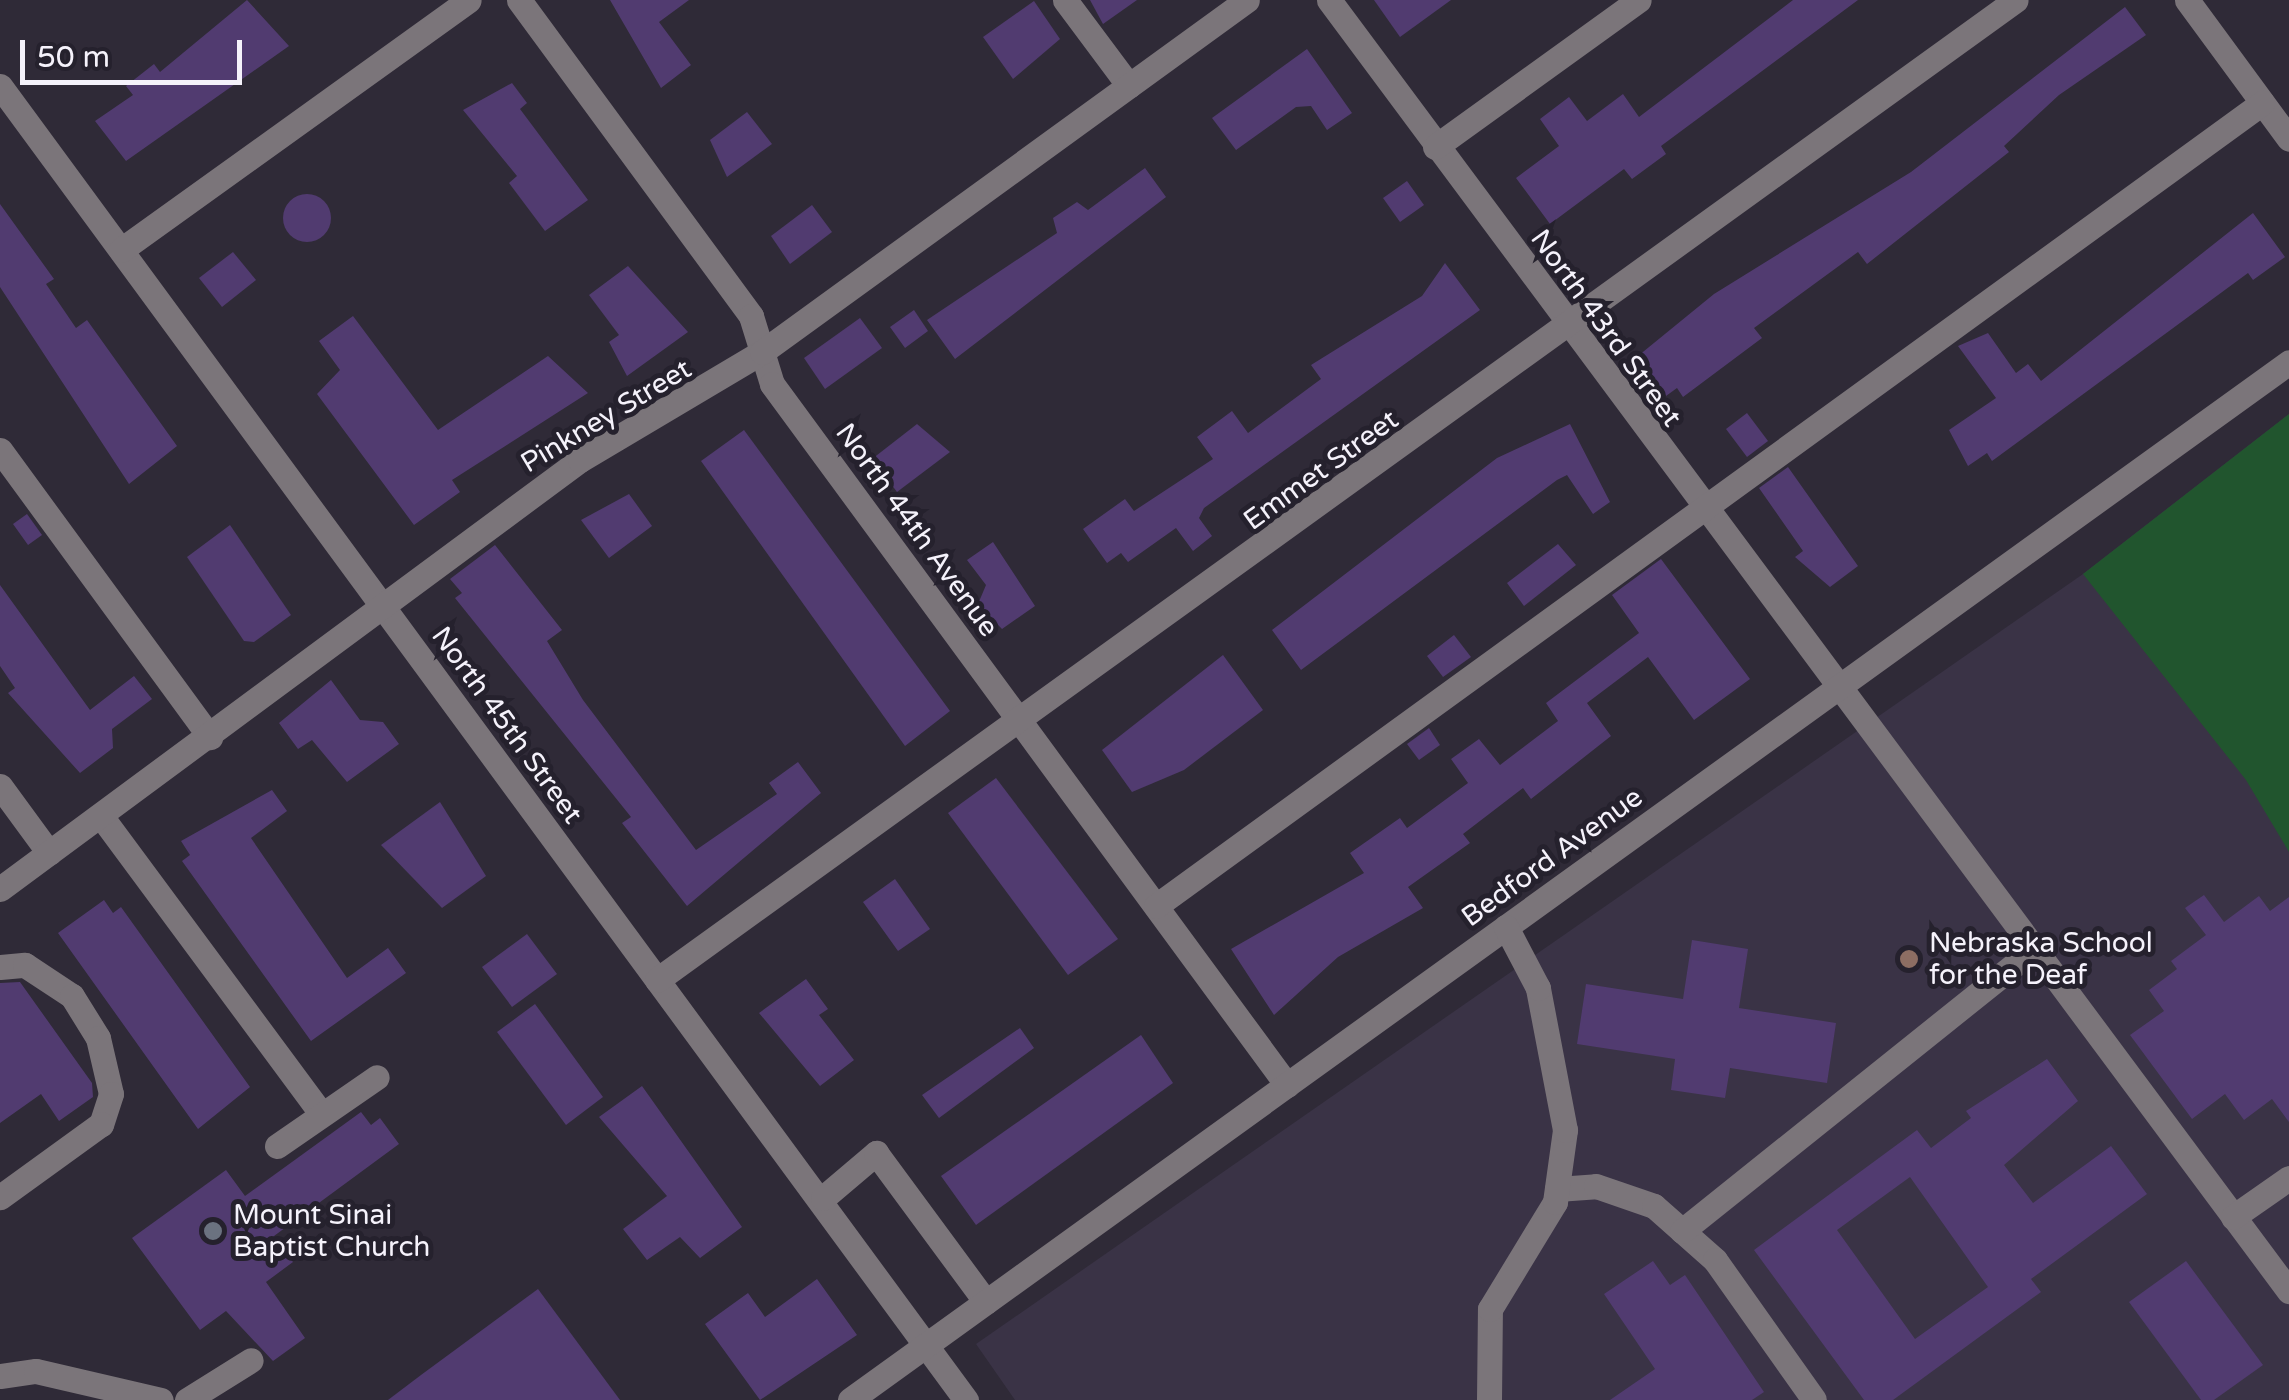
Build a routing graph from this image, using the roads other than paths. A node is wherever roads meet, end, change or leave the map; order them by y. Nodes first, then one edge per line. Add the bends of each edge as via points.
1 (469, 0) edge
2 (520, 0) edge
3 (1065, 0) edge
4 (1247, 0) edge
5 (1329, 0) edge
6 (1638, 0) edge
7 (2016, 0) edge
8 (2186, 0) edge
9 (0, 86) edge
10 (1129, 86) junction
11 (2262, 103) junction
12 (2289, 140) edge
13 (1436, 147) junction
14 (121, 250) junction
15 (1567, 327) junction
16 (762, 352) junction
17 (2289, 362) edge
18 (0, 450) edge
19 (1702, 510) junction
20 (384, 608) junction
21 (1835, 691) junction
22 (1022, 723) junction
23 (210, 737) junction
24 (0, 786) edge
25 (102, 816) junction
26 (49, 853) junction
27 (0, 888) edge
28 (1156, 906) junction
29 (1506, 928) junction
30 (2032, 951) junction
31 (0, 967) edge
32 (657, 980) junction
33 (377, 1077) dead end
34 (1287, 1085) junction
35 (321, 1113) junction
36 (276, 1146) dead end
37 (2289, 1178) edge
38 (1556, 1189) junction
39 (0, 1197) edge
40 (822, 1198) junction
41 (2233, 1217) junction
42 (1682, 1231) junction
43 (2289, 1291) edge
44 (986, 1302) junction
45 (926, 1345) junction
46 (251, 1360) dead end
47 (0, 1376) edge
48 (161, 1400) edge
49 (187, 1400) edge
50 (850, 1400) edge
51 (966, 1400) edge
52 (1489, 1400) edge
53 (1814, 1400) edge

1 - 14 street
2 - 16 street, North 44th Avenue via 750,316
3 - 10 street
4 - 10 street, Pinkney Street
5 - 13 street, North 43rd Street
6 - 13 street
7 - 15 street, Emmet Street
8 - 11 street
9 - 14 street, North 45th Street
10 - 16 street, Pinkney Street
11 - 12 street
11 - 19 street
13 - 15 street, North 43rd Street
14 - 20 street, North 45th Street
15 - 19 street, North 43rd Street
15 - 22 street, Emmet Street
16 - 20 street, Pinkney Street via 580,460
16 - 22 street, North 44th Avenue via 772,384
17 - 21 street, Bedford Avenue
18 - 23 street
19 - 21 street, North 43rd Street
19 - 28 street
20 - 23 street, Pinkney Street
20 - 32 street, North 45th Street
21 - 29 street, Bedford Avenue
21 - 30 street, North 43rd Street
22 - 28 street, North 44th Avenue
22 - 32 street, Emmet Street
23 - 25 street, Pinkney Street
24 - 26 street
25 - 26 street, Pinkney Street
25 - 35 street
26 - 27 street, Pinkney Street
28 - 34 street, North 44th Avenue
29 - 34 street, Bedford Avenue
29 - 38 street via 1542,1006 1565,1130
30 - 41 street, North 43rd Street
30 - 42 street
31 - 39 street via 25,966 72,996 98,1038 111,1094 101,1124
32 - 40 street, North 45th Street
33 - 35 street
34 - 44 street, Bedford Avenue
35 - 36 street
37 - 41 street
38 - 42 street via 1596,1186 1654,1206
38 - 52 street via 1490,1309
40 - 44 street via 876,1153
40 - 45 street, North 45th Street
41 - 43 street, North 43rd Street
42 - 53 street via 1715,1260
44 - 45 street, Bedford Avenue
45 - 50 street, Bedford Avenue
45 - 51 street, North 45th Street
46 - 49 street
47 - 48 street via 36,1372

